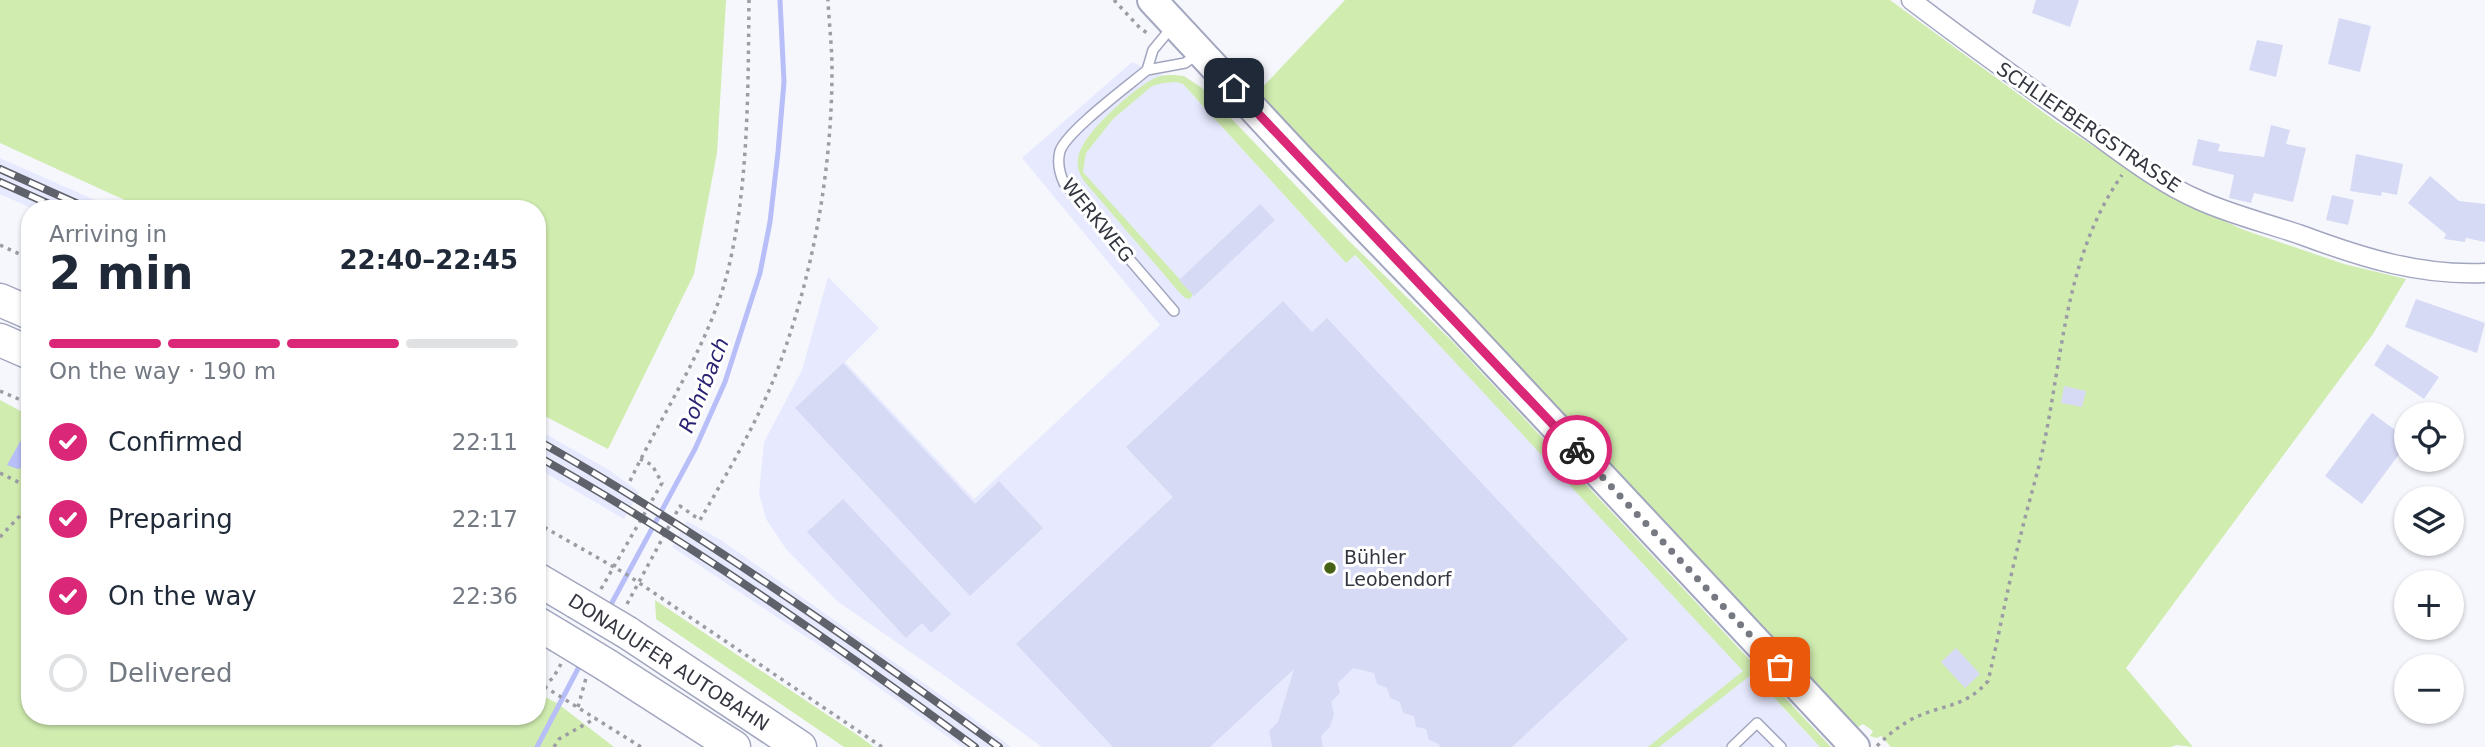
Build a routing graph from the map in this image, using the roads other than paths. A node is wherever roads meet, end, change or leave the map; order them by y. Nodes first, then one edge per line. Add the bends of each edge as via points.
1 (1152, 0) edge
2 (1911, 0) edge
3 (1174, 24) junction
4 (1200, 53) junction
5 (1147, 70) junction
6 (2485, 273) edge
7 (0, 300) edge
8 (21, 309) edge
9 (1174, 312) dead end
10 (0, 340) edge
11 (21, 350) edge
12 (546, 584) edge
13 (547, 629) edge
14 (734, 747) edge
15 (800, 747) edge
16 (1732, 747) edge
17 (1781, 747) edge
18 (1855, 747) edge

1 - 3 main road
2 - 6 street, SCHLIEFBERGSTRASSE via 2132,161 2199,200 2362,257 2414,270
3 - 4 main road
3 - 5 lane via 1153,50
4 - 5 lane via 1185,63
4 - 18 main road
5 - 9 lane, WERKWEG via 1070,136 1058,163 1064,183
7 - 8 highway
10 - 11 highway
12 - 15 highway, DONAUUFER AUTOBAHN, bridge
13 - 14 highway, DONAUUFER AUTOBAHN, bridge
16 - 17 lane via 1757,723

